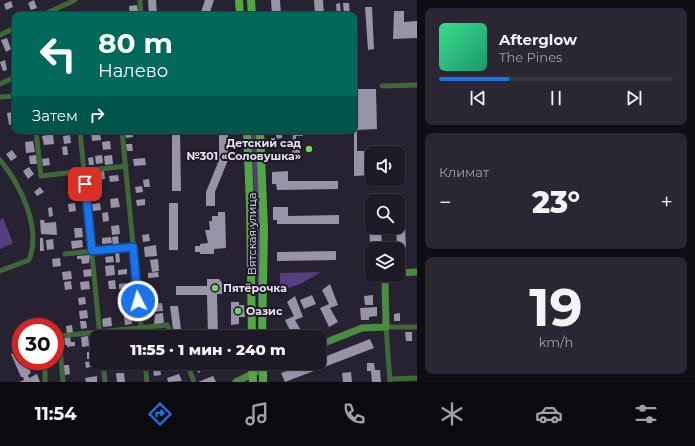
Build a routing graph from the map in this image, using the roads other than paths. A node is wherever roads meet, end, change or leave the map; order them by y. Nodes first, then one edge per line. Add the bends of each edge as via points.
1 (75, 0) edge
2 (140, 0) edge
3 (246, 1) edge
4 (49, 12) edge
5 (141, 12) edge
6 (241, 12) edge
7 (251, 12) edge
8 (12, 29) edge
9 (0, 35) edge
10 (12, 78) edge
11 (0, 84) edge
12 (417, 85) edge
13 (382, 86) dead end
14 (12, 96) edge
15 (0, 97) edge
16 (36, 134) edge
17 (80, 134) edge
18 (122, 134) edge
19 (247, 134) edge
20 (260, 134) edge
21 (0, 160) edge
22 (126, 166) junction
23 (83, 171) junction
24 (263, 205) junction
25 (250, 206) junction
26 (133, 247) junction
27 (92, 251) junction
28 (65, 254) dead end
29 (0, 271) edge
30 (417, 272) edge
31 (405, 273) edge
32 (387, 282) edge
33 (386, 327) junction
34 (417, 327) edge
35 (141, 328) junction
36 (100, 330) edge
37 (127, 330) edge
38 (169, 330) edge
39 (252, 330) edge
40 (262, 330) edge
41 (90, 334) edge
42 (326, 342) edge
43 (45, 370) edge
44 (104, 370) edge
45 (146, 370) edge
46 (190, 370) edge
47 (259, 370) edge
48 (263, 370) edge
49 (252, 378) edge
50 (417, 378) edge
51 (390, 380) edge
52 (45, 382) edge
53 (63, 382) edge
54 (105, 382) edge
55 (147, 382) edge
56 (194, 382) edge
57 (236, 382) edge
58 (263, 382) edge

1 - 4 street
2 - 5 street
3 - 6 main road
3 - 7 main road
8 - 9 street
10 - 11 street
12 - 13 street
14 - 15 street
16 - 23 street via 41,176
17 - 23 street
18 - 22 street
19 - 25 main road, Вятская улица
20 - 24 main road, Вятская улица
21 - 29 street via 12,174 27,206 32,254 29,260
22 - 23 street
22 - 26 street
23 - 27 street
24 - 25 main road
24 - 40 main road, Вятская улица
25 - 39 main road, Вятская улица
26 - 27 street
26 - 35 street
27 - 28 street
27 - 36 street
30 - 31 street
32 - 33 street
33 - 34 street
33 - 42 street via 362,328
33 - 51 street
35 - 37 street
35 - 38 street via 167,325
41 - 53 street via 59,336
43 - 52 street
44 - 54 street
45 - 55 street
46 - 56 street
47 - 49 street
48 - 58 main road
49 - 57 street
50 - 51 street

